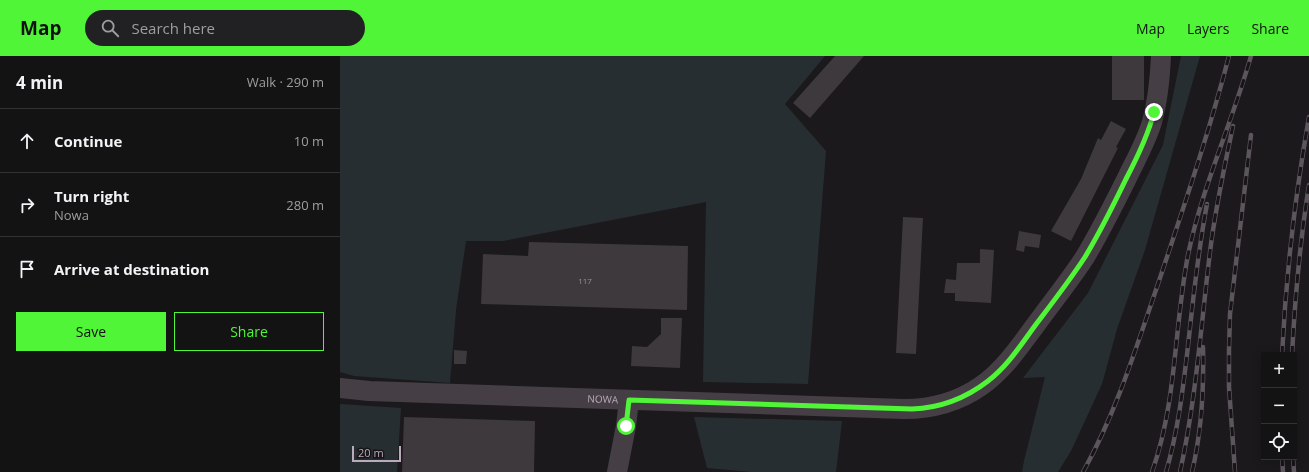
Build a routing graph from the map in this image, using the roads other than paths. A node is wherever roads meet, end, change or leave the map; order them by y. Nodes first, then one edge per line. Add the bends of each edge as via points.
1 (1161, 56) edge
2 (340, 388) edge
3 (629, 400) junction
4 (618, 472) edge

1 - 3 street, NOWA via 1157,102 1149,131 1094,242 1012,356 980,387 941,405 912,409
2 - 3 street, NOWA
3 - 4 street

